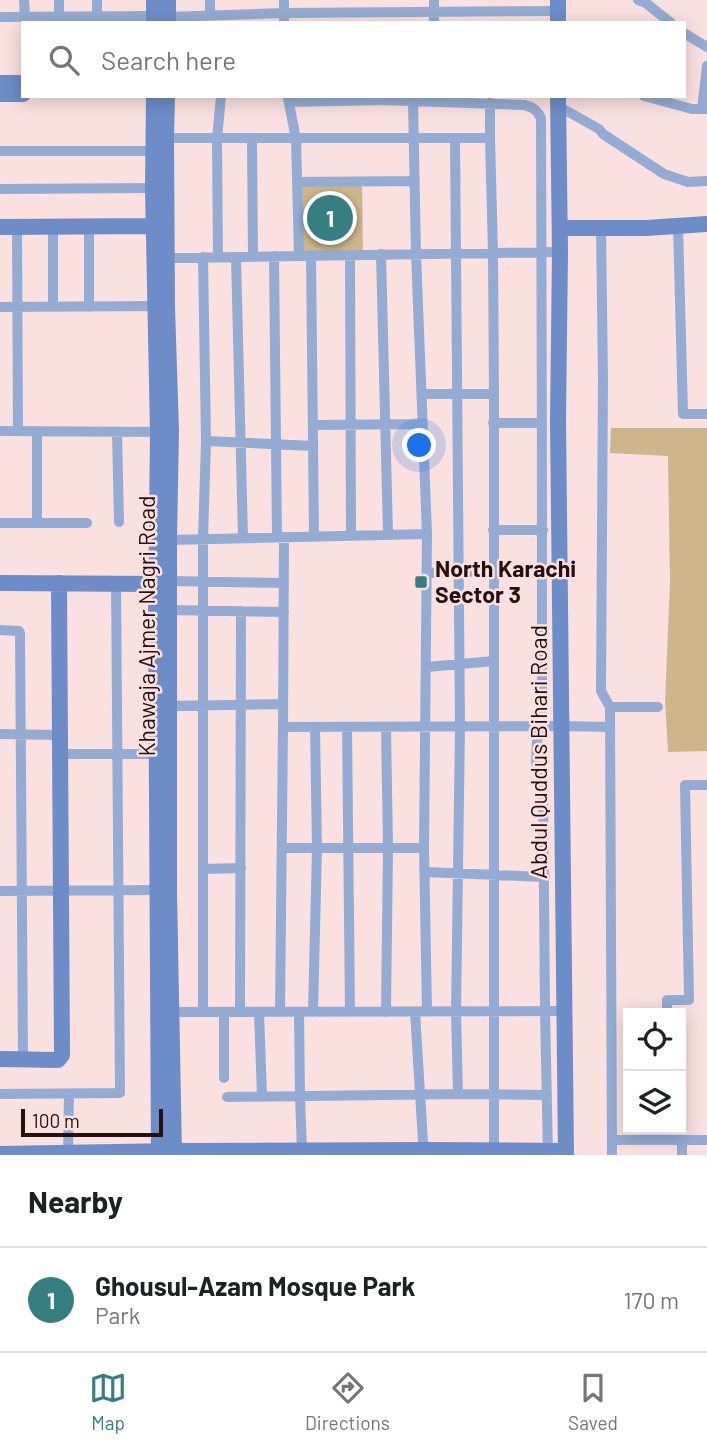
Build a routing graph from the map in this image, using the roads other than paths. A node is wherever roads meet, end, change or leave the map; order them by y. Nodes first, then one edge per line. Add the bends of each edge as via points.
1 (24, 0) edge
2 (59, 0) edge
3 (97, 0) edge
4 (168, 0) edge
5 (210, 0) edge
6 (248, 0) edge
7 (284, 0) edge
8 (327, 0) edge
9 (638, 0) edge
10 (652, 4) edge
11 (467, 5) edge
12 (500, 5) edge
13 (361, 6) edge
14 (395, 6) edge
15 (434, 11) edge
16 (558, 11) edge
17 (327, 12) junction
18 (248, 14) junction
19 (210, 15) junction
20 (160, 16) edge
21 (0, 17) edge
22 (24, 17) junction
23 (97, 17) junction
24 (284, 18) edge
25 (65, 19) edge
26 (669, 21) edge
27 (686, 34) edge
28 (707, 47) edge
29 (707, 66) edge
30 (0, 83) edge
31 (21, 83) edge
32 (0, 94) edge
33 (21, 94) edge
34 (154, 98) edge
35 (167, 98) edge
36 (221, 98) edge
37 (651, 98) edge
38 (288, 99) edge
39 (413, 101) junction
40 (558, 101) edge
41 (490, 103) junction
42 (704, 109) edge
43 (166, 138) junction
44 (415, 138) junction
45 (455, 138) junction
46 (489, 138) junction
47 (217, 139) junction
48 (253, 139) junction
49 (296, 139) junction
50 (153, 150) junction
51 (0, 151) edge
52 (415, 181) junction
53 (707, 181) edge
54 (297, 182) junction
55 (153, 188) junction
56 (0, 189) edge
57 (707, 224) edge
58 (154, 226) junction
59 (678, 226) junction
60 (8, 227) edge
61 (53, 227) junction
62 (89, 227) junction
63 (560, 228) junction
64 (601, 228) junction
65 (541, 252) junction
66 (560, 252) junction
67 (457, 253) junction
68 (494, 253) junction
69 (381, 254) junction
70 (416, 254) junction
71 (305, 255) junction
72 (350, 255) junction
73 (253, 256) junction
74 (274, 256) junction
75 (204, 257) junction
76 (218, 257) junction
77 (236, 257) junction
78 (167, 258) junction
79 (155, 306) junction
80 (0, 307) edge
81 (17, 307) junction
82 (54, 307) junction
83 (89, 307) junction
84 (422, 394) junction
85 (458, 394) junction
86 (494, 394) junction
87 (707, 414) edge
88 (493, 423) junction
89 (542, 423) junction
90 (423, 424) junction
91 (313, 425) junction
92 (350, 425) junction
93 (385, 425) junction
94 (0, 431) edge
95 (18, 431) junction
96 (37, 431) junction
97 (117, 432) junction
98 (158, 432) junction
99 (206, 441) junction
100 (241, 443) junction
101 (277, 444) junction
102 (313, 446) junction
103 (163, 511) junction
104 (119, 522) dead end
105 (0, 523) edge
106 (37, 523) junction
107 (88, 523) dead end
108 (494, 530) junction
109 (543, 530) junction
110 (427, 534) junction
111 (388, 535) junction
112 (314, 536) junction
113 (351, 536) junction
114 (281, 537) junction
115 (243, 538) junction
116 (203, 539) junction
117 (169, 540) junction
118 (459, 571) junction
119 (494, 571) junction
120 (427, 573) junction
121 (116, 582) junction
122 (163, 582) junction
123 (203, 582) junction
124 (0, 583) edge
125 (59, 583) junction
126 (284, 583) junction
127 (170, 610) junction
128 (203, 610) junction
129 (241, 611) junction
130 (284, 612) junction
131 (0, 630) edge
132 (494, 661) junction
133 (459, 663) junction
134 (427, 667) junction
135 (163, 672) junction
136 (283, 704) junction
137 (241, 705) junction
138 (170, 706) junction
139 (203, 706) junction
140 (610, 707) junction
141 (658, 707) dead end
142 (427, 726) junction
143 (460, 726) junction
144 (494, 726) junction
145 (542, 726) junction
146 (561, 726) junction
147 (283, 727) junction
148 (315, 727) junction
149 (347, 727) junction
150 (386, 727) junction
151 (610, 727) junction
152 (0, 734) edge
153 (21, 734) junction
154 (60, 735) junction
155 (118, 753) junction
156 (60, 754) junction
157 (156, 754) junction
158 (707, 785) edge
159 (282, 848) junction
160 (317, 848) junction
161 (349, 848) junction
162 (388, 848) junction
163 (424, 848) junction
164 (241, 868) junction
165 (204, 869) junction
166 (425, 872) junction
167 (458, 872) junction
168 (495, 874) junction
169 (545, 877) junction
170 (156, 890) junction
171 (0, 891) edge
172 (22, 891) junction
173 (61, 891) junction
174 (118, 891) junction
175 (667, 1008) edge
176 (421, 1011) junction
177 (494, 1011) junction
178 (545, 1011) junction
179 (563, 1011) junction
180 (171, 1012) junction
181 (203, 1012) junction
182 (224, 1012) junction
183 (240, 1012) junction
184 (259, 1012) junction
185 (280, 1012) junction
186 (299, 1012) junction
187 (313, 1012) junction
188 (350, 1012) junction
189 (386, 1012) junction
190 (456, 1012) junction
191 (0, 1059) edge
192 (23, 1059) junction
193 (224, 1078) dead end
194 (0, 1094) edge
195 (69, 1094) junction
196 (420, 1094) junction
197 (458, 1094) junction
198 (495, 1094) junction
199 (547, 1095) junction
200 (262, 1096) junction
201 (227, 1097) dead end
202 (300, 1097) junction
203 (669, 1134) edge
204 (612, 1140) junction
205 (682, 1140) junction
206 (707, 1140) edge
207 (302, 1147) junction
208 (495, 1147) junction
209 (426, 1149) edge
210 (548, 1150) edge
211 (168, 1151) edge
212 (566, 1153) edge
213 (0, 1154) edge
214 (68, 1154) edge
215 (612, 1155) edge
216 (682, 1155) edge

1 - 22 street
2 - 25 street
3 - 23 street
4 - 20 main road
5 - 19 street
6 - 18 street
7 - 24 street
8 - 17 street
9 - 10 street
10 - 26 street
11 - 12 street
11 - 15 street
12 - 16 street
13 - 14 street
13 - 17 street
14 - 15 street
17 - 24 street
18 - 19 street
18 - 24 street
19 - 20 street
20 - 23 street
21 - 22 street
22 - 25 street
23 - 25 street
27 - 28 street
29 - 42 street
30 - 31 main road
32 - 33 main road
34 - 50 main road, Khawaja Ajmer Nagri Road
35 - 43 main road, Khawaja Ajmer Nagri Road
36 - 47 street
37 - 42 street
38 - 39 street
38 - 49 street
39 - 41 street
39 - 44 street
40 - 53 street via 664,174 688,182
40 - 63 main road, Abdul Quddus Bihari Road
41 - 46 street
41 - 65 street via 532,106 541,118
43 - 47 street
43 - 78 main road, Khawaja Ajmer Nagri Road
44 - 45 street
44 - 49 street
44 - 52 street
45 - 46 street
45 - 67 street
46 - 68 street
47 - 48 street
47 - 76 street
48 - 49 street
48 - 73 street
49 - 54 street
50 - 51 street
50 - 55 main road, Khawaja Ajmer Nagri Road
52 - 54 street
52 - 70 street
54 - 71 street
55 - 56 street
55 - 58 main road, Khawaja Ajmer Nagri Road
57 - 59 main road
58 - 62 main road
58 - 79 main road, Khawaja Ajmer Nagri Road
59 - 64 main road
59 - 87 street via 683,414
60 - 61 main road
60 - 81 street
61 - 62 main road
61 - 82 street
62 - 83 street
63 - 64 main road
63 - 66 main road, Abdul Quddus Bihari Road
64 - 140 street via 601,691
65 - 66 street
65 - 68 street
65 - 89 street
66 - 146 main road, Abdul Quddus Bihari Road
67 - 68 street
67 - 70 street
67 - 85 street
68 - 86 street
69 - 70 street
69 - 72 street
69 - 93 street
70 - 84 street
71 - 72 street
71 - 74 street
71 - 91 street
72 - 92 street
73 - 74 street
73 - 77 street
74 - 101 street
75 - 76 street
75 - 78 street
75 - 99 street
76 - 77 street
77 - 100 street
78 - 103 main road, Khawaja Ajmer Nagri Road via 171,431
79 - 83 street
79 - 98 main road, Khawaja Ajmer Nagri Road
80 - 81 street
81 - 82 street
81 - 95 street
82 - 83 street
84 - 85 street
84 - 90 street
85 - 86 street
85 - 118 street
86 - 88 street
88 - 89 street
88 - 108 street
89 - 109 street
90 - 93 street
90 - 110 street
91 - 92 street
91 - 102 street
92 - 93 street
92 - 113 street
93 - 111 street
94 - 95 street
95 - 96 street
96 - 97 street
96 - 106 street
97 - 98 street
97 - 104 street
98 - 103 main road, Khawaja Ajmer Nagri Road
99 - 100 street
99 - 116 street
100 - 101 street
100 - 115 street
101 - 102 street
101 - 114 street
102 - 112 street
103 - 117 main road, Khawaja Ajmer Nagri Road
103 - 122 main road, Khawaja Ajmer Nagri Road
105 - 106 street
106 - 107 street
108 - 109 street
108 - 119 street
109 - 145 street
110 - 111 street
110 - 120 street
111 - 113 street
112 - 113 street
112 - 114 street
114 - 115 street
114 - 126 street
115 - 116 street
116 - 117 street
116 - 123 street
117 - 122 main road, Khawaja Ajmer Nagri Road
118 - 119 street
118 - 120 street
118 - 133 street
119 - 132 street
120 - 134 street
121 - 122 main road
121 - 125 main road
121 - 155 street
122 - 123 street
122 - 127 main road, Khawaja Ajmer Nagri Road
122 - 135 main road, Khawaja Ajmer Nagri Road
123 - 126 street
123 - 128 street
124 - 125 main road
125 - 154 main road
126 - 130 street
127 - 128 street
127 - 135 main road, Khawaja Ajmer Nagri Road
128 - 129 street
128 - 139 street
129 - 130 street
129 - 137 street
130 - 136 street
131 - 153 street via 20,633
132 - 133 street
132 - 144 street
133 - 134 street
133 - 143 street
134 - 142 street
135 - 138 main road, Khawaja Ajmer Nagri Road
135 - 157 main road, Khawaja Ajmer Nagri Road
136 - 137 street
136 - 147 street
137 - 139 street
137 - 164 street
138 - 139 street
138 - 180 main road, Khawaja Ajmer Nagri Road
139 - 165 street
140 - 141 street
140 - 151 street
142 - 143 street
142 - 150 street
142 - 163 street
143 - 144 street
143 - 167 street
144 - 145 street
144 - 168 street
145 - 146 street
145 - 169 street via 536,762 543,783
146 - 151 street
146 - 179 main road, Abdul Quddus Bihari Road
147 - 148 street
147 - 159 street
148 - 149 street
148 - 160 street
149 - 150 street
149 - 161 street
150 - 162 street
151 - 204 street
152 - 153 street
153 - 154 street
153 - 172 street
154 - 156 main road
155 - 156 street
155 - 157 street
155 - 174 street
156 - 173 main road
157 - 170 main road, Khawaja Ajmer Nagri Road
158 - 175 street via 685,785 689,1000 667,1000
159 - 160 street
159 - 185 street
160 - 161 street
160 - 187 street
161 - 162 street
161 - 188 street
162 - 163 street
162 - 189 street
163 - 166 street
164 - 165 street
164 - 183 street
165 - 181 street
166 - 167 street
166 - 176 street
167 - 168 street
167 - 190 street
168 - 169 street
168 - 177 street
169 - 178 street
170 - 174 street
170 - 211 main road, Khawaja Ajmer Nagri Road
171 - 172 street
172 - 173 street
172 - 192 street
173 - 174 street
173 - 192 main road via 62,1055 58,1060
174 - 195 street via 120,1093
176 - 189 street
176 - 190 street
176 - 196 street
177 - 178 street
177 - 190 street
177 - 198 street
178 - 179 street
178 - 199 street
179 - 212 main road, Abdul Quddus Bihari Road
180 - 181 street
180 - 211 main road, Khawaja Ajmer Nagri Road
181 - 182 street
182 - 183 street
182 - 193 street
183 - 184 street
184 - 185 street
184 - 200 street
185 - 186 street
186 - 187 street
186 - 202 street
187 - 188 street
188 - 189 street
190 - 197 street
191 - 192 main road
194 - 195 street
195 - 214 street
196 - 197 street
196 - 202 street
196 - 209 street
197 - 198 street
198 - 199 street
198 - 208 street
199 - 210 street
200 - 201 street
200 - 202 street
202 - 207 street
203 - 204 street
203 - 205 street
204 - 215 street
205 - 206 street
205 - 216 street
207 - 209 main road
207 - 211 main road
208 - 209 main road
208 - 210 main road
210 - 212 main road
211 - 214 main road
213 - 214 main road

